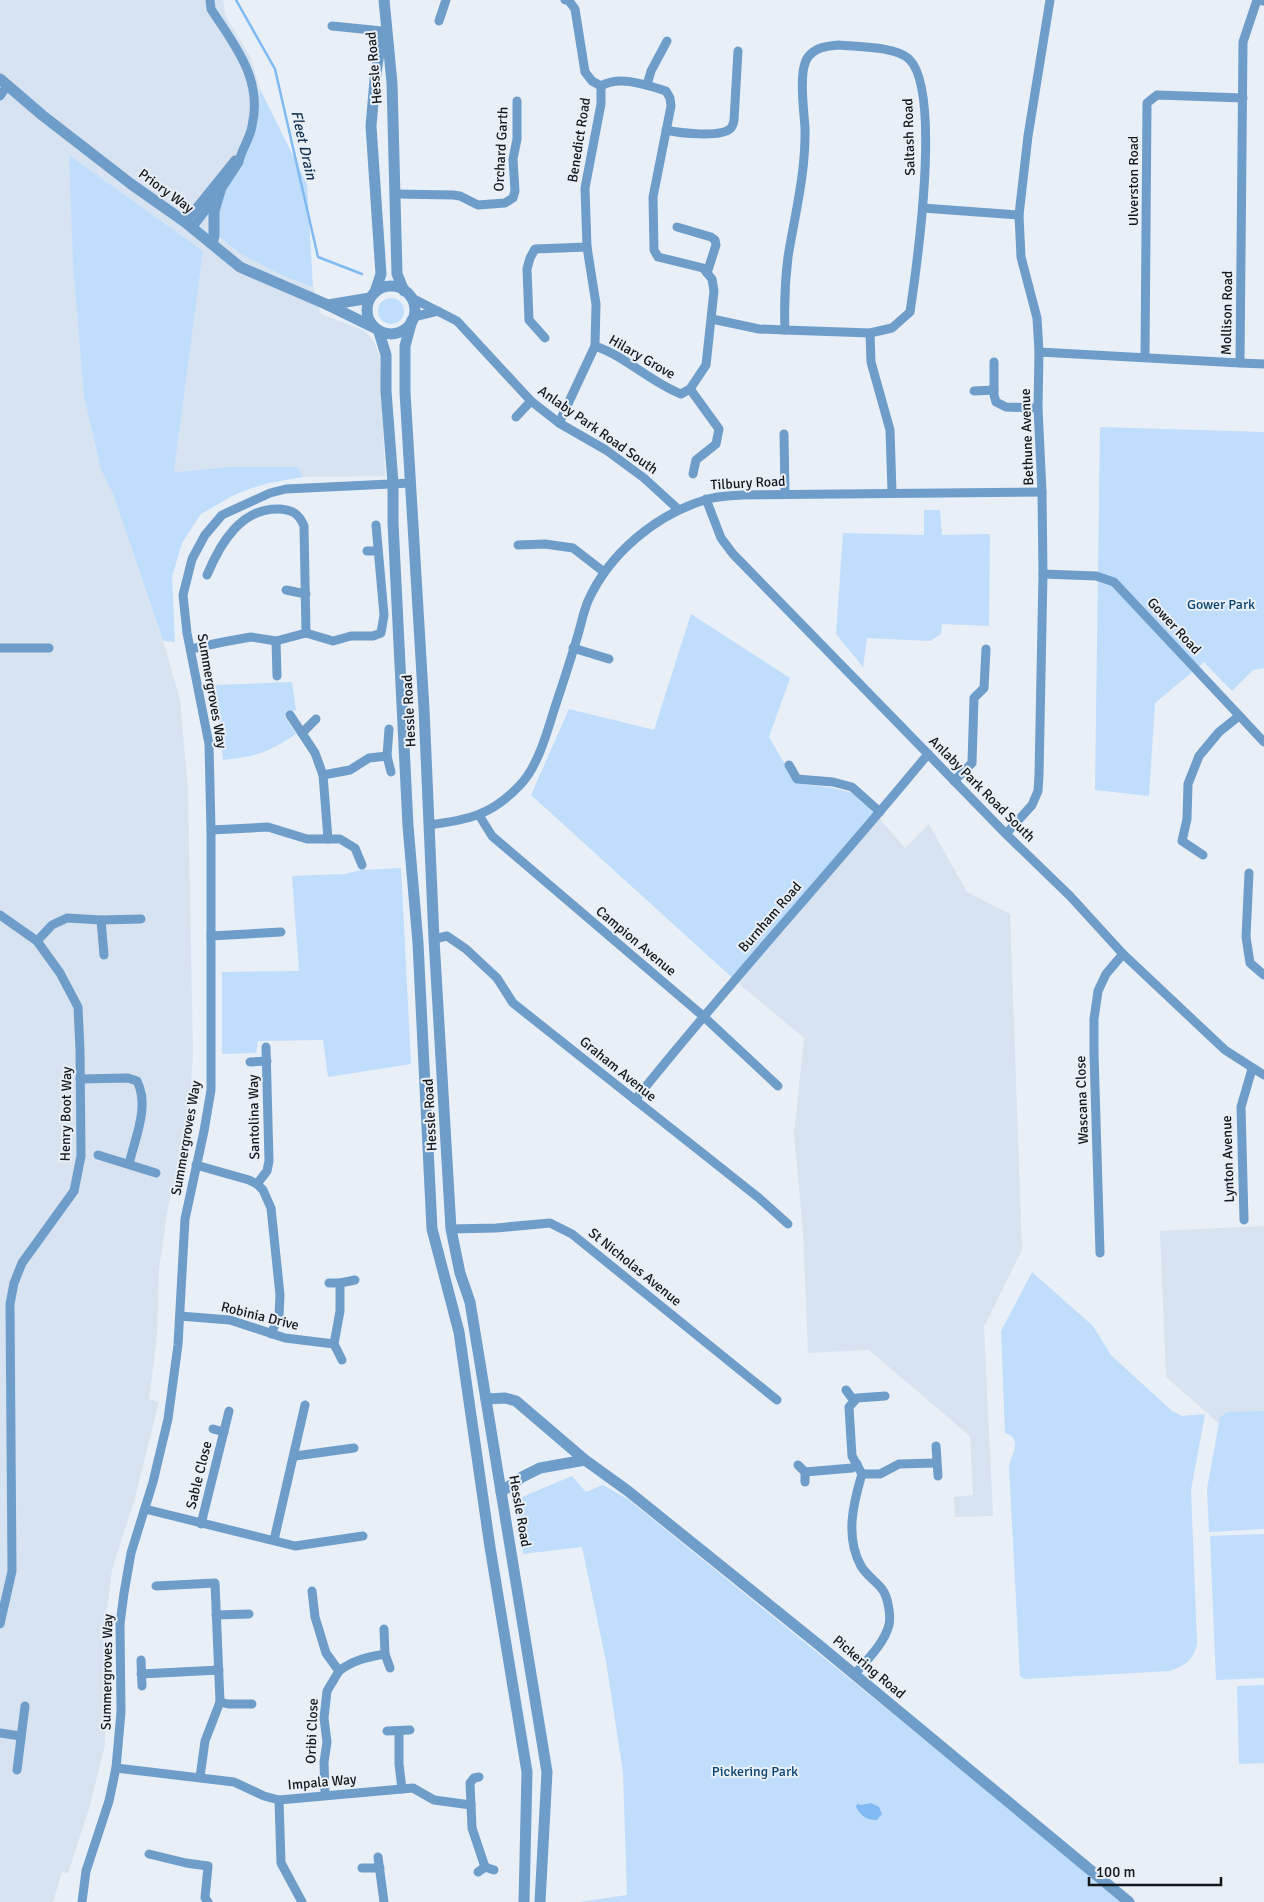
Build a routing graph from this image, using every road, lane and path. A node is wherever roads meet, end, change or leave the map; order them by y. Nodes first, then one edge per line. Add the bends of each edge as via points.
1 (210, 0) edge
2 (384, 0) edge
3 (446, 0) edge
4 (565, 0) edge
5 (1050, 0) edge
6 (1257, 0) edge
7 (439, 21) dead end
8 (332, 26) dead end
9 (384, 27) junction
10 (667, 41) dead end
11 (738, 51) dead end
12 (4, 82) edge
13 (647, 85) junction
14 (601, 86) junction
15 (1243, 95) junction
16 (0, 96) edge
17 (517, 100) dead end
18 (666, 130) junction
19 (239, 157) junction
20 (220, 191) junction
21 (396, 194) junction
22 (922, 208) junction
23 (1019, 215) junction
24 (188, 225) junction
25 (677, 227) dead end
26 (212, 244) junction
27 (587, 247) junction
28 (707, 273) junction
29 (407, 294) junction
30 (373, 295) junction
31 (328, 305) junction
32 (438, 311) junction
33 (413, 318) junction
34 (712, 319) junction
35 (376, 329) junction
36 (785, 330) junction
37 (870, 333) junction
38 (545, 338) dead end
39 (595, 346) junction
40 (1039, 352) junction
41 (1145, 358) junction
42 (994, 362) dead end
43 (1240, 363) junction
44 (1264, 364) edge
45 (690, 389) junction
46 (974, 390) dead end
47 (994, 390) junction
48 (531, 401) junction
49 (1038, 408) junction
50 (516, 417) dead end
51 (559, 423) junction
52 (784, 434) dead end
53 (693, 474) dead end
54 (393, 483) junction
55 (411, 483) junction
56 (892, 492) junction
57 (1042, 492) junction
58 (786, 494) junction
59 (706, 499) junction
60 (680, 510) junction
61 (376, 525) dead end
62 (518, 545) dead end
63 (378, 550) junction
64 (367, 551) dead end
65 (604, 572) junction
66 (1043, 574) junction
67 (207, 575) dead end
68 (286, 590) dead end
69 (306, 594) junction
70 (306, 633) junction
71 (276, 640) junction
72 (0, 648) edge
73 (49, 648) dead end
74 (573, 648) junction
75 (191, 649) junction
76 (986, 649) dead end
77 (609, 659) dead end
78 (277, 676) dead end
79 (290, 715) dead end
80 (1238, 716) junction
81 (316, 720) dead end
82 (389, 729) dead end
83 (302, 733) junction
84 (1264, 742) edge
85 (928, 754) junction
86 (387, 756) junction
87 (789, 765) dead end
88 (391, 772) dead end
89 (323, 775) junction
90 (954, 781) junction
91 (880, 812) junction
92 (480, 815) junction
93 (429, 825) junction
94 (211, 830) junction
95 (1006, 834) junction
96 (328, 839) junction
97 (1203, 855) dead end
98 (362, 865) dead end
99 (1249, 873) dead end
100 (0, 915) edge
101 (141, 919) dead end
102 (101, 920) junction
103 (281, 932) dead end
104 (211, 936) junction
105 (434, 939) junction
106 (37, 941) junction
107 (104, 954) dead end
108 (1123, 954) junction
109 (1264, 975) edge
110 (703, 1016) junction
111 (266, 1047) dead end
112 (267, 1061) junction
113 (250, 1062) dead end
114 (1252, 1069) junction
115 (1264, 1076) edge
116 (80, 1079) junction
117 (778, 1086) dead end
118 (635, 1100) junction
119 (98, 1155) dead end
120 (129, 1164) junction
121 (196, 1165) junction
122 (156, 1173) dead end
123 (257, 1184) junction
124 (1244, 1220) dead end
125 (788, 1224) dead end
126 (451, 1229) junction
127 (1100, 1253) dead end
128 (356, 1280) dead end
129 (329, 1283) dead end
130 (340, 1283) junction
131 (180, 1316) junction
132 (271, 1334) junction
133 (334, 1344) junction
134 (342, 1360) dead end
135 (846, 1390) dead end
136 (885, 1396) dead end
137 (486, 1399) junction
138 (777, 1400) dead end
139 (854, 1401) junction
140 (305, 1405) dead end
141 (229, 1410) dead end
142 (213, 1429) dead end
143 (224, 1432) junction
144 (936, 1446) dead end
145 (354, 1448) dead end
146 (295, 1456) junction
147 (585, 1460) junction
148 (936, 1463) junction
149 (857, 1464) junction
150 (798, 1465) dead end
151 (862, 1474) junction
152 (938, 1476) dead end
153 (501, 1492) junction
154 (145, 1509) junction
155 (201, 1524) junction
156 (363, 1536) dead end
157 (274, 1540) junction
158 (156, 1586) dead end
159 (312, 1591) dead end
160 (249, 1614) dead end
161 (216, 1615) junction
162 (0, 1624) edge
163 (384, 1630) dead end
164 (385, 1654) junction
165 (141, 1660) dead end
166 (390, 1668) dead end
167 (219, 1670) junction
168 (339, 1671) junction
169 (141, 1674) junction
170 (854, 1675) junction
171 (142, 1686) dead end
172 (220, 1702) junction
173 (252, 1704) dead end
174 (25, 1706) dead end
175 (387, 1730) dead end
176 (410, 1730) dead end
177 (400, 1731) junction
178 (0, 1733) edge
179 (20, 1736) junction
180 (116, 1768) junction
181 (17, 1770) dead end
182 (200, 1777) junction
183 (479, 1777) dead end
184 (402, 1789) junction
185 (325, 1795) junction
186 (279, 1800) junction
187 (471, 1805) junction
188 (149, 1854) dead end
189 (378, 1857) dead end
190 (362, 1868) dead end
191 (380, 1868) junction
192 (486, 1870) dead end
193 (525, 1880) junction
194 (541, 1880) junction
195 (82, 1902) edge
196 (208, 1902) edge
197 (302, 1902) edge
198 (384, 1902) edge
199 (524, 1902) edge
200 (540, 1902) edge
201 (1129, 1902) edge

1 - 19 street via 211,10 248,70 255,96 253,125
2 - 9 street
3 - 7 street
4 - 14 street via 575,9 585,72
5 - 23 street, Bethune Avenue
6 - 15 street, Mollison Road via 1243,42
8 - 9 street
9 - 21 street, Hessle Road via 392,83
9 - 30 street, Hessle Road via 375,80 372,126 381,274
10 - 13 street
11 - 18 street via 732,127 726,131 688,134
12 - 16 street
12 - 24 street, Priory Way via 131,184
13 - 14 street, Benedict Road via 621,80
13 - 18 street, Benedict Road via 666,91 670,98
14 - 27 street, Benedict Road via 601,104 585,188
15 - 41 street, Ulverston Road via 1157,95 1147,103
15 - 43 street, Mollison Road
17 - 21 street, Orchard Garth via 514,191 510,200 478,205 453,195
18 - 28 street, Benedict Road via 653,197 654,250 658,257 704,268
19 - 20 street
19 - 24 street
20 - 24 street
20 - 26 street via 214,211
21 - 29 street, Hessle Road via 397,274
22 - 23 street
22 - 36 street, Saltash Road via 925,117 916,67 898,52 822,46 808,57 803,70 805,135 802,182 788,259
22 - 37 street, Saltash Road via 910,312 892,328
23 - 40 street, Bethune Avenue via 1021,257 1037,318
24 - 26 street, Priory Way
25 - 28 street via 716,240
26 - 31 street, Priory Way via 240,267
27 - 38 street via 535,250 530,258 527,269 529,320
27 - 39 street, Benedict Road via 596,304
28 - 34 street via 714,291
29 - 30 street via 390,287
29 - 32 street, Anlaby Park Road South
29 - 33 street via 414,310
30 - 31 street
30 - 35 street via 367,313
31 - 35 street, Priory Way
32 - 33 street
32 - 48 street, Anlaby Park Road South via 457,321
33 - 35 street via 408,326 395,334
33 - 55 street, Hessle Road via 405,346
34 - 36 street, Saltash Road via 759,329
34 - 45 street via 706,365
35 - 54 street, Hessle Road via 386,355
36 - 37 street, Saltash Road
37 - 56 street via 871,362 890,430
39 - 45 street, Hilary Grove via 624,359 670,390 681,394
39 - 51 street, Benedict Road
40 - 41 street, Mollison Road
40 - 49 street, Bethune Avenue
41 - 43 street, Mollison Road
42 - 47 street
43 - 44 street
45 - 53 street via 719,429 716,444 696,460
46 - 47 street
47 - 49 street via 996,402 1006,407
48 - 50 street
48 - 51 street, Anlaby Park Road South
49 - 57 street, Bethune Avenue
51 - 60 street, Anlaby Park Road South via 606,450
52 - 58 street
54 - 55 street, Summergroves Way
54 - 75 street, Summergroves Way via 286,488 222,515 205,535 192,559 183,596
54 - 193 street, Hessle Road via 408,826 418,943 432,1229 459,1332 527,1772
55 - 93 street, Hessle Road
56 - 57 street, Tilbury Road
56 - 58 street, Tilbury Road
57 - 66 street, Bethune Avenue
58 - 59 street, Tilbury Road
59 - 60 street, Tilbury Road
59 - 85 street, Anlaby Park Road South via 721,538 733,554
60 - 65 street, Tilbury Road via 666,515 638,536
61 - 63 street
62 - 65 street via 573,548
63 - 64 street
63 - 70 street via 384,615 381,633 333,641
65 - 74 street, Tilbury Road via 588,600
66 - 80 street, Gower Road via 1096,576 1114,582
66 - 95 street, Bethune Avenue via 1038,792
67 - 69 street via 219,558 229,534 244,519 277,509 291,510 304,526
68 - 69 street
69 - 70 street
70 - 71 street
71 - 75 street via 251,638
71 - 78 street
72 - 73 street
74 - 77 street
74 - 92 street, Tilbury Road via 531,771 499,804
75 - 94 street, Summergroves Way via 209,744
76 - 90 street via 984,688 974,698 972,763
79 - 83 street
80 - 84 street, Gower Road
80 - 97 street via 1199,756 1188,784 1187,819 1182,841
81 - 83 street
82 - 86 street
83 - 89 street via 315,753
85 - 90 street, Anlaby Park Road South
85 - 91 street, Burnham Road
86 - 88 street
86 - 89 street via 369,758 350,770
87 - 91 street via 797,778 852,787
89 - 96 street
90 - 95 street, Anlaby Park Road South
91 - 110 street, Burnham Road
92 - 93 street, Tilbury Road via 458,822
92 - 110 street, Campion Avenue via 492,836
93 - 105 street, Hessle Road
94 - 96 street via 268,827 307,839
94 - 104 street, Summergroves Way
95 - 108 street, Anlaby Park Road South via 1070,896
96 - 98 street via 340,839 355,848
99 - 109 street via 1247,946 1250,963
100 - 106 street, Henry Boot Way
101 - 102 street
102 - 106 street via 67,918 52,926
102 - 107 street
103 - 104 street
104 - 121 street, Summergroves Way via 211,1090
105 - 118 street, Graham Avenue via 447,936 466,949 497,978 513,1003
105 - 126 street, Hessle Road
106 - 116 street, Henry Boot Way via 78,1007
108 - 114 street, Anlaby Park Road South via 1225,1050
108 - 127 street, Wascana Close via 1106,974 1098,991 1094,1019
110 - 117 street, Campion Avenue
110 - 118 street, Burnham Road
111 - 112 street, Santolina Way
112 - 113 street
112 - 123 street, Santolina Way via 269,1161 267,1171
114 - 115 street, Anlaby Park Road South
114 - 124 street, Lynton Avenue via 1240,1107
116 - 120 street via 128,1078 137,1081 142,1090 142,1114
116 - 162 street, Henry Boot Way via 82,1156 74,1191 22,1263 10,1304 12,1563
118 - 125 street, Graham Avenue
119 - 120 street
120 - 122 street
121 - 123 street, Santolina Way
121 - 131 street, Summergroves Way via 185,1219
123 - 132 street via 271,1208 280,1295 278,1316
126 - 137 street, Hessle Road via 470,1302
126 - 138 street, St Nicholas Avenue via 550,1223 572,1234
128 - 130 street
129 - 130 street
130 - 133 street via 340,1311
131 - 132 street, Robinia Drive via 230,1320
131 - 154 street, Summergroves Way via 168,1419
132 - 133 street, Robinia Drive
133 - 134 street
135 - 139 street
136 - 139 street
137 - 147 street, Pickering Road via 516,1401
137 - 153 street, Hessle Road
139 - 149 street via 849,1407 852,1456
140 - 146 street
141 - 143 street, Sable Close
142 - 143 street, Sable Close
143 - 155 street, Sable Close
144 - 148 street
145 - 146 street
146 - 157 street
147 - 153 street via 540,1468
147 - 170 street, Pickering Road via 642,1502
148 - 151 street via 899,1464 880,1474
148 - 152 street
149 - 150 street via 852,1468 805,1477
149 - 151 street
151 - 170 street via 852,1510 851,1539 861,1567 883,1590 890,1610 889,1625 882,1639
153 - 194 street, Hessle Road via 547,1772
154 - 155 street, Sable Close
154 - 180 street, Summergroves Way via 131,1554 120,1624 121,1712
155 - 157 street, Sable Close
156 - 157 street, Sable Close via 295,1546
158 - 161 street via 215,1583
159 - 168 street via 315,1617 326,1653
160 - 161 street
161 - 167 street
163 - 164 street
164 - 166 street
164 - 168 street via 364,1658
165 - 169 street
167 - 169 street
167 - 172 street
168 - 185 street, Oribi Close via 327,1691
169 - 171 street
170 - 201 street, Pickering Road
172 - 173 street
172 - 182 street via 205,1741
174 - 179 street
175 - 177 street
176 - 177 street
177 - 184 street
178 - 179 street
179 - 181 street
180 - 182 street, Impala Way
180 - 195 street, Summergroves Way via 109,1802 86,1871
182 - 186 street, Impala Way via 234,1782
183 - 187 street via 470,1782
184 - 185 street, Impala Way
184 - 187 street, Impala Way via 413,1788 434,1800
185 - 186 street, Impala Way
186 - 197 street via 281,1863
187 - 192 street via 472,1828
188 - 196 street via 208,1866 205,1898
189 - 191 street
190 - 191 street
191 - 198 street
193 - 194 street
193 - 199 street, Hessle Road
194 - 200 street, Hessle Road

